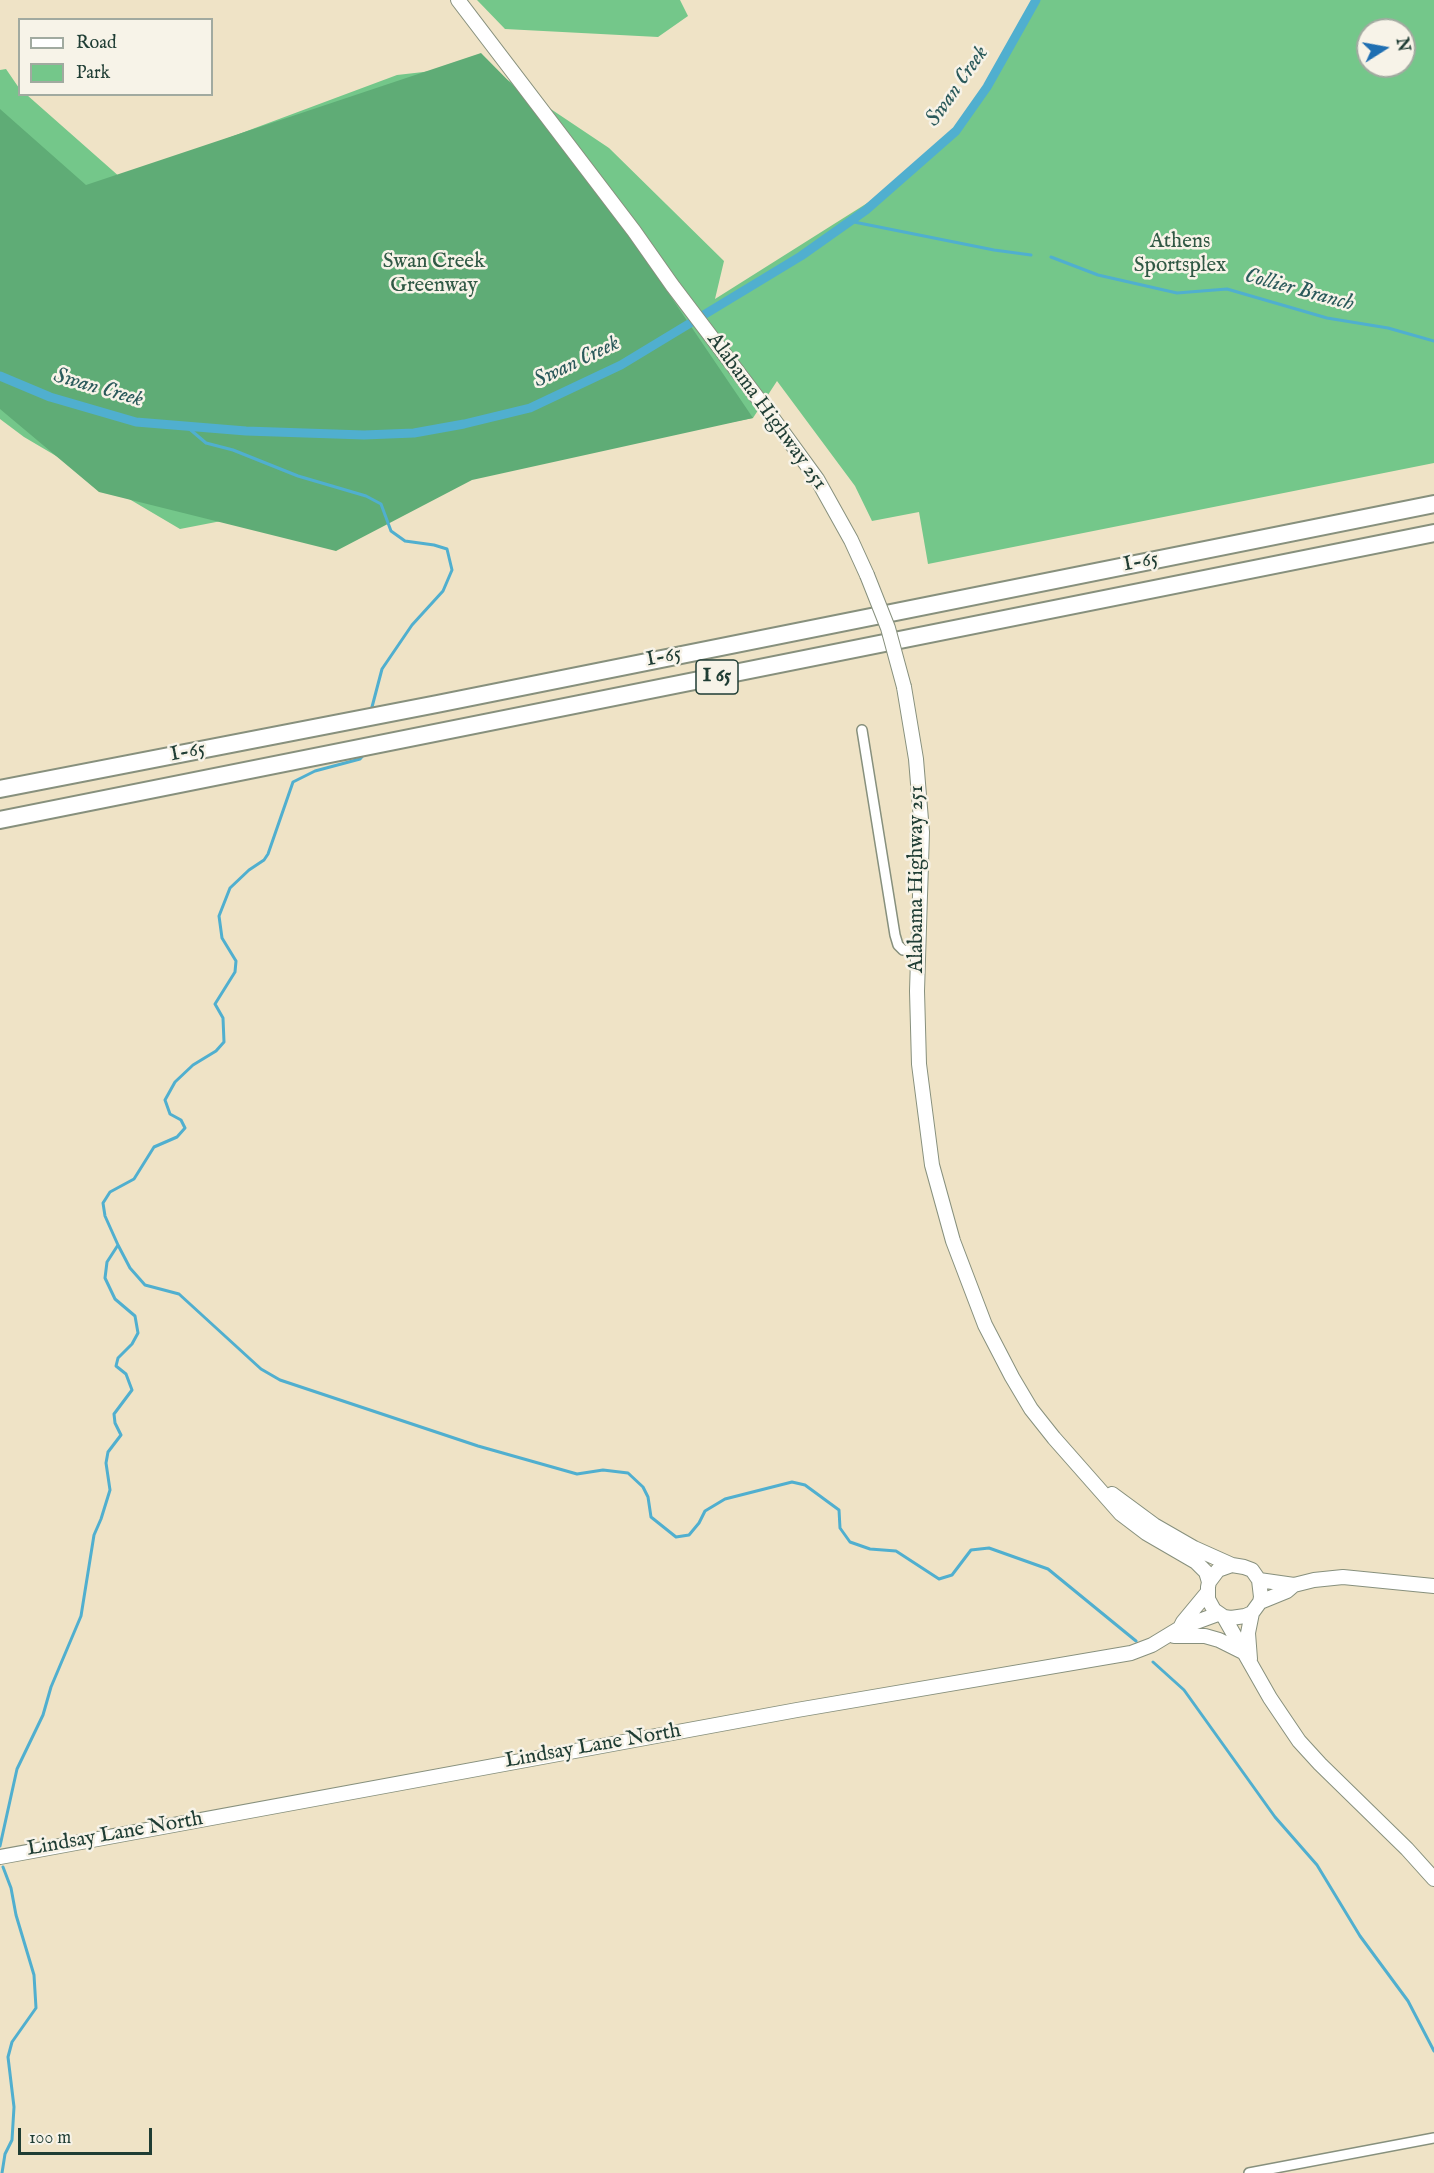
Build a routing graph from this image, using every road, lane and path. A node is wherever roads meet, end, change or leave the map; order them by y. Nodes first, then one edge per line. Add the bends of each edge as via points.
1 (458, 0) edge
2 (1434, 504) edge
3 (1434, 533) edge
4 (862, 730) dead end
5 (0, 789) edge
6 (0, 820) edge
7 (918, 951) junction
8 (1102, 1490) junction
9 (1232, 1565) junction
10 (1259, 1580) junction
11 (1294, 1586) junction
12 (1434, 1586) edge
13 (1208, 1587) junction
14 (1256, 1608) junction
15 (1221, 1616) junction
16 (1180, 1628) junction
17 (1169, 1637) junction
18 (1247, 1657) junction
19 (0, 1857) edge
20 (1434, 1879) edge
21 (1434, 2138) edge
22 (1249, 2173) edge

1 - 7 main road, Alabama Highway 251, bridge via 817,479 851,540 888,628 904,687 916,759 922,832
2 - 5 highway, I-65 / I 65
3 - 6 highway, I 65
4 - 7 street via 895,935 903,950
7 - 8 main road, Alabama Highway 251 via 918,1064 922,1098 932,1165 968,1286 1012,1377 1032,1408
8 - 9 main road, Alabama Highway 251 via 1169,1534
8 - 13 main road, Alabama Highway 251 via 1134,1524 1196,1562 1206,1572
9 - 10 main road, Alabama Highway 251 via 1252,1570
9 - 13 main road via 1218,1570
10 - 11 main road
10 - 14 main road, Alabama Highway 251 via 1261,1592
11 - 12 main road via 1343,1577
11 - 14 main road
13 - 15 main road, Alabama Highway 251 via 1210,1605
13 - 16 main road, Lindsay Lane North
14 - 15 main road via 1238,1618
14 - 18 main road, Alabama Highway 251 via 1248,1633
15 - 16 main road, Lindsay Lane North
15 - 18 main road, Alabama Highway 251
16 - 17 main road, Lindsay Lane North
17 - 18 main road via 1205,1636
17 - 19 main road, Lindsay Lane North via 1131,1653 797,1710
18 - 20 main road, Alabama Highway 251 via 1299,1741
21 - 22 street

